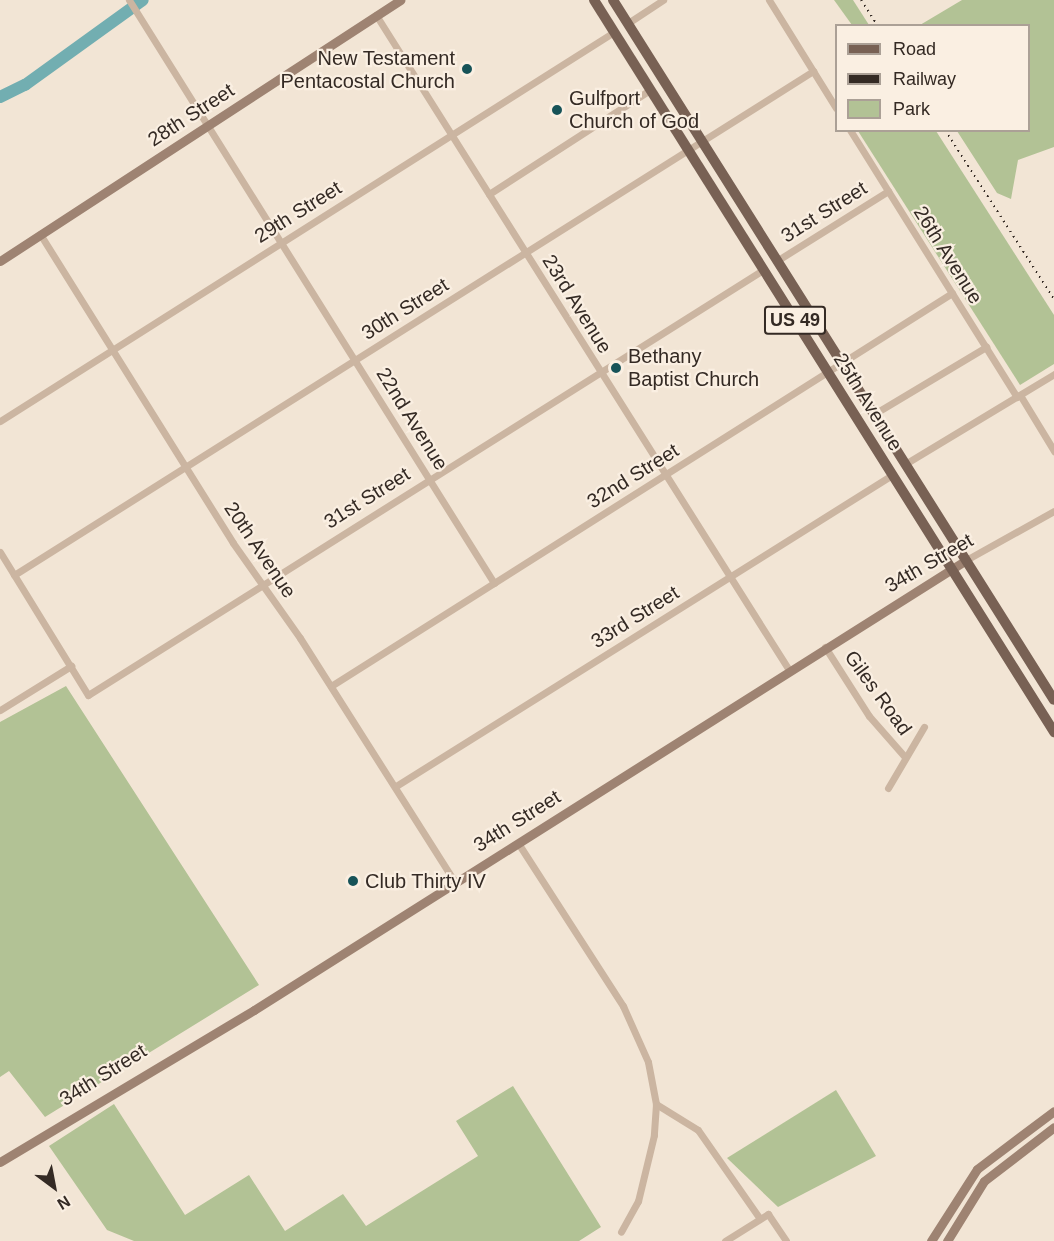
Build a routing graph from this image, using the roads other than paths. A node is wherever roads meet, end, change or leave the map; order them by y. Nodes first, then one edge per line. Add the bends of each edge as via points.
1 (129, 0) edge
2 (401, 0) edge
3 (594, 0) edge
4 (614, 0) edge
5 (663, 0) edge
6 (769, 0) edge
7 (376, 15) junction
8 (628, 22) junction
9 (614, 32) junction
10 (813, 71) junction
11 (650, 90) junction
12 (835, 105) edge
13 (207, 126) junction
14 (851, 132) edge
15 (451, 135) junction
16 (703, 141) junction
17 (688, 150) junction
18 (888, 191) junction
19 (489, 194) junction
20 (40, 234) junction
21 (282, 242) junction
22 (525, 252) junction
23 (778, 260) junction
24 (0, 261) edge
25 (763, 270) junction
26 (952, 293) junction
27 (986, 347) junction
28 (112, 350) junction
29 (355, 360) junction
30 (842, 363) junction
31 (601, 372) junction
32 (828, 372) junction
33 (1054, 374) edge
34 (1018, 396) junction
35 (874, 414) junction
36 (0, 421) edge
37 (1054, 451) edge
38 (905, 464) junction
39 (185, 467) junction
40 (666, 474) junction
41 (892, 475) junction
42 (430, 479) junction
43 (1054, 511) edge
44 (0, 552) edge
45 (966, 560) junction
46 (952, 569) junction
47 (14, 575) junction
48 (730, 576) junction
49 (261, 583) junction
50 (494, 583) junction
51 (825, 648) junction
52 (70, 666) junction
53 (789, 670) junction
54 (331, 686) junction
55 (1054, 700) edge
56 (0, 710) edge
57 (924, 728) dead end
58 (1054, 732) edge
59 (905, 757) junction
60 (396, 786) junction
61 (888, 788) dead end
62 (518, 843) junction
63 (455, 882) junction
64 (656, 1104) junction
65 (1054, 1111) edge
66 (1054, 1127) edge
67 (0, 1162) edge
68 (760, 1219) junction
69 (621, 1232) dead end
70 (725, 1241) edge
71 (786, 1241) edge
72 (931, 1241) edge
73 (947, 1241) edge

1 - 13 street, 22nd Avenue
2 - 7 street, 28th Street
3 - 9 main road, 25th Avenue / US 49
4 - 8 main road, 25th Avenue / US 49
5 - 8 street
6 - 10 street
7 - 13 street, 28th Street
7 - 15 street, 23rd Avenue
8 - 16 main road, 25th Avenue / US 49
9 - 11 main road, 25th Avenue / US 49
9 - 15 street, 29th Street
10 - 12 street
10 - 16 street, 30th Street
11 - 17 main road, 25th Avenue / US 49
11 - 19 street
13 - 20 street, 28th Street
13 - 21 street, 22nd Avenue
14 - 18 street, 26th Avenue
15 - 19 street, 23rd Avenue
15 - 21 street, 29th Street
16 - 17 street, 30th Street
16 - 23 main road, 25th Avenue / US 49
17 - 22 street, 30th Street
17 - 25 main road, 25th Avenue / US 49
18 - 23 street, 31st Street
18 - 26 street, 26th Avenue
19 - 22 street, 23rd Avenue
20 - 24 street, 28th Street
20 - 28 street, 20th Avenue
21 - 28 street, 29th Street
21 - 29 street, 22nd Avenue
22 - 29 street, 30th Street
22 - 31 street, 23rd Avenue
23 - 30 main road, 25th Avenue / US 49
25 - 31 street, 31st Street
25 - 32 main road, 25th Avenue / US 49
26 - 27 street, 26th Avenue
26 - 30 street, 32nd Street
27 - 34 street, 26th Avenue
27 - 35 street
28 - 36 street, 29th Street
28 - 39 street, 20th Avenue
29 - 39 street, 30th Street
29 - 42 street, 22nd Avenue
30 - 32 street, 32nd Street
30 - 35 main road, 25th Avenue / US 49
31 - 40 street, 23rd Avenue
31 - 42 street, 31st Street
32 - 40 street, 32nd Street
32 - 41 main road, 25th Avenue / US 49
33 - 34 street
34 - 37 street, 26th Avenue
34 - 38 street
35 - 38 main road, 25th Avenue / US 49
38 - 45 main road, 25th Avenue / US 49
39 - 47 street, 30th Street
39 - 49 street, 20th Avenue
40 - 48 street, 23rd Avenue
40 - 50 street, 32nd Street
41 - 46 main road, 25th Avenue / US 49
41 - 48 street, 33rd Street
42 - 49 street, 31st Street
42 - 50 street, 22nd Avenue
43 - 45 street, 34th Street
44 - 47 street
45 - 46 street, 34th Street
45 - 55 main road, 25th Avenue / US 49
46 - 51 street, 34th Street
46 - 58 main road, 25th Avenue / US 49
47 - 52 street
48 - 53 street, 23rd Avenue
48 - 60 street, 33rd Street
49 - 52 street, 31st Street via 88,695
49 - 54 street, 20th Avenue
50 - 54 street, 32nd Street
51 - 53 street, 34th Street
51 - 59 street, Giles Road via 869,716
52 - 56 street
53 - 62 street, 34th Street
54 - 60 street, 20th Avenue
57 - 59 street
59 - 61 street
60 - 63 street, 20th Avenue
62 - 63 street, 34th Street
62 - 64 street via 623,1006 648,1062
63 - 67 street, 34th Street
64 - 68 street via 698,1130
64 - 69 street via 648,1166 638,1202
65 - 72 street via 977,1169
66 - 73 street via 984,1181
68 - 70 street
68 - 71 street via 768,1214

